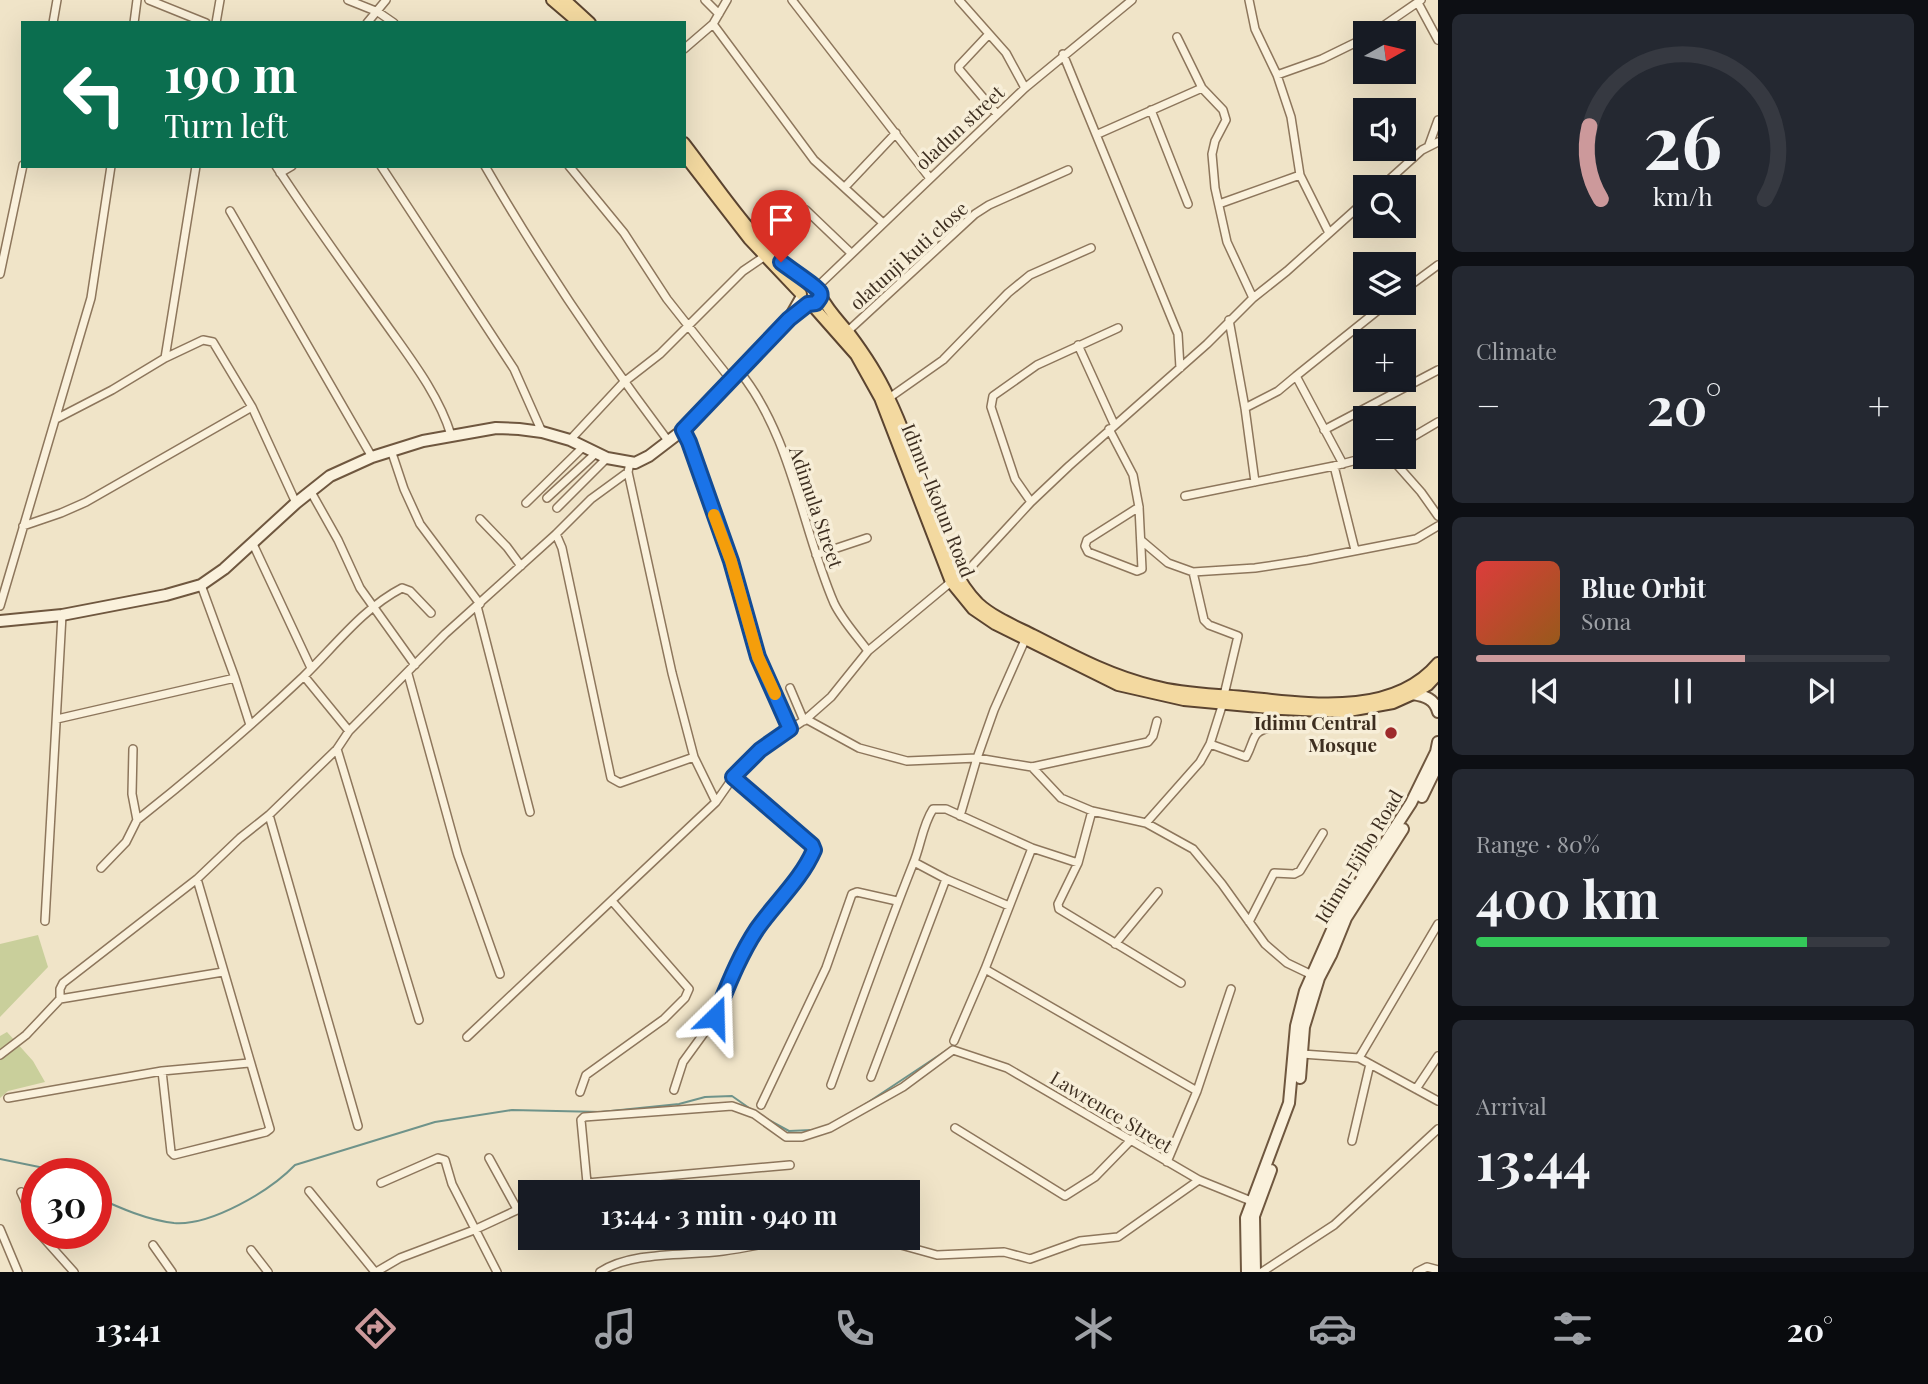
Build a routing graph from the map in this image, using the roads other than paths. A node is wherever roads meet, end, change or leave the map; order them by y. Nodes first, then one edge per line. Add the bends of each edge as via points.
1 (57, 0) edge
2 (137, 0) edge
3 (149, 0) edge
4 (220, 0) edge
5 (348, 0) edge
6 (386, 0) edge
7 (552, 0) edge
8 (565, 0) edge
9 (705, 0) edge
10 (727, 0) edge
11 (792, 0) edge
12 (959, 0) edge
13 (1132, 0) edge
14 (1249, 0) edge
15 (1420, 1) edge
16 (378, 12) junction
17 (719, 14) junction
18 (53, 21) edge
19 (134, 21) edge
20 (201, 21) edge
21 (216, 21) edge
22 (369, 21) edge
23 (391, 21) edge
24 (577, 21) edge
25 (588, 21) edge
26 (1391, 21) edge
27 (713, 24) junction
28 (989, 34) junction
29 (1177, 37) dead end
30 (1438, 40) edge
31 (1353, 44) edge
32 (686, 47) edge
33 (1063, 54) junction
34 (1277, 75) junction
35 (1025, 88) junction
36 (1202, 88) junction
37 (1151, 110) junction
38 (997, 114) junction
39 (1438, 120) edge
40 (896, 133) junction
41 (1098, 134) junction
42 (1438, 142) edge
43 (1429, 145) junction
44 (686, 146) edge
45 (686, 158) edge
46 (22, 168) edge
47 (111, 168) edge
48 (196, 168) edge
49 (382, 168) edge
50 (486, 168) edge
51 (571, 168) edge
52 (278, 169) edge
53 (1068, 170) dead end
54 (1300, 175) junction
55 (1395, 175) edge
56 (929, 177) junction
57 (845, 187) junction
58 (1188, 204) dead end
59 (1219, 204) junction
60 (230, 211) dead end
61 (1353, 212) edge
62 (882, 222) junction
63 (1329, 233) junction
64 (1091, 248) dead end
65 (765, 250) junction
66 (851, 253) junction
67 (1438, 265) edge
68 (0, 274) edge
69 (1416, 281) edge
70 (816, 289) junction
71 (1253, 298) junction
72 (805, 300) junction
73 (1372, 315) edge
74 (1229, 320) junction
75 (689, 325) junction
76 (1118, 328) dead end
77 (848, 331) junction
78 (1078, 345) junction
79 (165, 358) junction
80 (1180, 368) junction
81 (1438, 370) edge
82 (735, 376) junction
83 (1296, 376) junction
84 (624, 382) junction
85 (889, 398) junction
86 (252, 407) junction
87 (1245, 408) junction
88 (55, 419) junction
89 (1438, 422) edge
90 (1112, 427) junction
91 (683, 430) junction
92 (1324, 430) junction
93 (542, 432) junction
94 (451, 435) junction
95 (1416, 435) edge
96 (570, 440) junction
97 (668, 442) junction
98 (582, 448) junction
99 (391, 450) junction
100 (602, 456) junction
101 (372, 457) junction
102 (1353, 461) edge
103 (1343, 464) junction
104 (1334, 466) junction
105 (629, 467) junction
106 (1401, 469) edge
107 (1255, 482) junction
108 (311, 492) junction
109 (1185, 496) dead end
110 (547, 498) dead end
111 (1031, 502) junction
112 (296, 503) junction
113 (526, 503) dead end
114 (1139, 507) junction
115 (557, 508) dead end
116 (1438, 516) edge
117 (480, 519) dead end
118 (23, 526) junction
119 (1438, 526) edge
120 (556, 534) junction
121 (867, 538) dead end
122 (1142, 541) junction
123 (253, 544) junction
124 (1354, 550) junction
125 (816, 555) junction
126 (521, 566) junction
127 (1192, 572) junction
128 (955, 581) junction
129 (201, 585) junction
130 (478, 605) junction
131 (0, 606) edge
132 (373, 607) junction
133 (431, 613) dead end
134 (62, 615) junction
135 (0, 621) edge
136 (1026, 640) junction
137 (869, 651) junction
138 (1438, 663) edge
139 (415, 665) junction
140 (311, 668) junction
141 (408, 674) junction
142 (1438, 674) edge
143 (304, 676) junction
144 (235, 678) junction
145 (790, 688) dead end
146 (1413, 694) junction
147 (1224, 699) junction
148 (1438, 712) edge
149 (57, 719) junction
150 (805, 720) junction
151 (1157, 721) dead end
152 (1275, 722) dead end
153 (250, 726) junction
154 (790, 729) junction
155 (349, 731) junction
156 (1438, 742) edge
157 (1210, 744) junction
158 (133, 749) dead end
159 (337, 749) junction
160 (694, 757) junction
161 (977, 758) junction
162 (1438, 764) edge
163 (1032, 767) junction
164 (733, 777) junction
165 (716, 802) junction
166 (1093, 811) junction
167 (530, 813) dead end
168 (269, 815) junction
169 (960, 816) junction
170 (138, 820) junction
171 (1146, 823) junction
172 (1323, 833) dead end
173 (1032, 848) junction
174 (914, 862) junction
175 (1078, 863) junction
176 (101, 868) dead end
177 (197, 879) junction
178 (946, 879) junction
179 (1158, 892) dead end
180 (612, 901) junction
181 (897, 901) junction
182 (1009, 906) junction
183 (45, 921) dead end
184 (1249, 922) junction
185 (1438, 924) edge
186 (1115, 944) junction
187 (985, 969) junction
188 (223, 972) junction
189 (500, 974) dead end
190 (1312, 975) junction
191 (1181, 983) dead end
192 (1231, 989) dead end
193 (60, 999) junction
194 (419, 1020) dead end
195 (467, 1038) dead end
196 (954, 1041) dead end
197 (1302, 1054) junction
198 (0, 1055) edge
199 (1438, 1056) edge
200 (1359, 1058) junction
201 (249, 1063) junction
202 (1370, 1064) junction
203 (162, 1071) junction
204 (871, 1077) dead end
205 (831, 1085) dead end
206 (1416, 1089) junction
207 (674, 1090) dead end
208 (1197, 1091) junction
209 (580, 1092) dead end
210 (8, 1098) dead end
211 (1438, 1101) edge
212 (761, 1105) dead end
213 (358, 1126) dead end
214 (955, 1128) dead end
215 (1438, 1129) edge
216 (1132, 1139) junction
217 (1352, 1141) dead end
218 (489, 1158) dead end
219 (1167, 1162) junction
220 (790, 1165) dead end
221 (587, 1180) edge
222 (621, 1180) edge
223 (1199, 1180) junction
224 (381, 1183) dead end
225 (309, 1191) dead end
226 (1251, 1201) junction
227 (517, 1209) joint
228 (0, 1229) edge
229 (474, 1230) junction
230 (153, 1245) dead end
231 (53, 1249) edge
232 (251, 1250) dead end
233 (730, 1250) edge
234 (919, 1250) edge
235 (1438, 1270) edge
236 (19, 1272) edge
237 (74, 1272) edge
238 (172, 1272) edge
239 (268, 1272) edge
240 (375, 1272) edge
241 (497, 1272) edge
242 (600, 1272) edge
243 (1247, 1272) edge
244 (1255, 1272) edge
245 (1262, 1272) edge
246 (1417, 1272) edge

1 - 18 street
2 - 19 street
3 - 20 street
4 - 21 street
5 - 16 street
6 - 16 street
7 - 24 main road
8 - 25 main road
9 - 17 street
10 - 17 street
11 - 40 street
12 - 28 street
13 - 33 street, oladun street
14 - 34 street via 1255,29
15 - 26 street
15 - 30 street
16 - 22 street
16 - 23 street
17 - 27 street
27 - 32 street
27 - 57 street via 814,160
28 - 35 street via 1010,59
28 - 38 street via 959,69
29 - 36 street
31 - 34 street
33 - 35 street, oladun street
33 - 41 street
34 - 54 street via 1294,132
35 - 38 street, oladun street
36 - 37 street
36 - 59 street via 1226,115 1212,155
37 - 41 street
37 - 58 street
38 - 56 street, oladun street
39 - 43 street
40 - 56 street
40 - 57 street
41 - 80 street via 1178,334
42 - 43 street
43 - 55 street
44 - 65 main road
45 - 65 main road, Idimu-Ikotun Road
46 - 68 street
47 - 88 street via 92,298
48 - 79 street
49 - 93 street via 514,369
50 - 84 street via 527,238
51 - 75 street, Adimula Street
52 - 94 street via 402,347 446,417
53 - 77 street, olatunji kuti close via 975,214
54 - 59 street
54 - 63 street
56 - 62 street, oladun street
57 - 62 street
59 - 71 street via 1231,252
60 - 101 street
61 - 63 street
62 - 66 street, oladun street
63 - 71 street
64 - 85 street via 1030,275 943,360
65 - 66 street via 806,210
65 - 70 main road, Idimu-Ikotun Road
65 - 72 main road, Idimu-Ikotun Road
65 - 75 street
66 - 70 street, oladun street
67 - 69 street
70 - 72 main road via 816,303
70 - 72 main road via 805,286
70 - 77 main road, Idimu-Ikotun Road
71 - 74 street
72 - 82 main road
72 - 128 main road, Idimu-Ikotun Road via 856,355 880,398
73 - 83 street
74 - 80 street
74 - 87 street
75 - 82 street, Adimula Street
75 - 84 street
76 - 78 street
77 - 85 main road, Idimu-Ikotun Road
78 - 90 street
78 - 111 street via 1037,365 991,401 1015,479
79 - 86 street via 203,340 213,342
79 - 88 street
80 - 90 street
81 - 92 street
82 - 91 main road
82 - 125 street, Adimula Street via 752,388 765,411
83 - 87 street
83 - 92 street
84 - 96 street
84 - 97 street
85 - 128 main road, Idimu-Ikotun Road
86 - 112 street
86 - 118 street via 86,502
87 - 107 street
88 - 118 street
89 - 95 street
90 - 111 street
90 - 114 street via 1133,475
91 - 97 main road
91 - 154 street via 731,561 758,657
92 - 103 street
93 - 94 main road via 496,428
93 - 96 main road
94 - 99 main road
96 - 98 main road
97 - 105 main road
98 - 100 main road
98 - 113 street
99 - 101 main road
99 - 130 street via 420,523
100 - 105 main road
100 - 110 street
100 - 115 street
101 - 108 main road via 330,476
102 - 103 street
103 - 104 street
104 - 107 street
104 - 124 street
105 - 120 street
105 - 160 street
106 - 116 street
107 - 109 street
108 - 112 main road
108 - 132 street
111 - 128 street
112 - 123 main road
114 - 122 street
114 - 122 street via 1087,540 1085,546 1088,552 1137,571 1142,569
117 - 126 street
118 - 131 street
119 - 124 street via 1416,539
120 - 126 street
120 - 160 street via 611,778 620,783
121 - 125 street
122 - 127 street via 1168,563
123 - 129 main road
123 - 140 street
124 - 127 street via 1255,568
125 - 137 street, Adimula Street via 836,606
126 - 130 street
127 - 147 street via 1204,620 1238,636
128 - 136 main road, Idimu-Ikotun Road via 974,609
128 - 137 street
128 - 147 main road, Idimu-Ikotun Road via 999,617 1091,664 1154,686
129 - 134 main road
129 - 144 street
130 - 139 street
130 - 167 street
132 - 133 street via 402,588
132 - 139 street
132 - 140 street
134 - 135 main road
134 - 149 street
136 - 147 main road, Idimu-Ikotun Road via 1118,685 1166,697
136 - 161 street
137 - 150 street
138 - 147 main road, Idimu-Ikotun Road via 1416,684 1368,700
139 - 141 street
140 - 143 street
141 - 155 street
141 - 189 street via 458,855
142 - 146 main road, Idimu-Ikotun Road
143 - 153 street
143 - 155 street
144 - 149 street
144 - 153 street
145 - 150 street
146 - 147 main road, Idimu-Ikotun Road via 1393,703 1343,712 1281,709
146 - 148 main road via 1431,700
147 - 157 street
149 - 183 street
150 - 154 street
150 - 161 street via 859,748 907,761
151 - 163 street via 1148,741
152 - 157 street via 1255,734 1247,757
153 - 170 street
154 - 164 street
155 - 159 street
156 - 190 main road, Idimu-Ejibo Road via 1411,803 1339,914
157 - 171 street via 1200,762
158 - 170 street via 132,794
159 - 168 street
159 - 194 street
160 - 165 street
161 - 163 street
161 - 169 street
162 - 197 main road, Idimu-Ejibo Road via 1346,918 1312,994
163 - 166 street via 1061,798
164 - 165 street
164 - 207 street via 814,850 757,929 715,1017 683,1062
165 - 180 street
166 - 171 street
166 - 175 street
168 - 177 street
168 - 213 street
169 - 173 street
169 - 174 street via 933,809
170 - 176 street via 126,842
171 - 184 street via 1193,849
172 - 184 street via 1300,871 1274,873
173 - 175 street
173 - 182 street
174 - 178 street
174 - 181 street
175 - 186 street via 1059,909
177 - 188 street
177 - 193 street via 64,983
178 - 182 street
178 - 204 street
179 - 186 street
180 - 195 street
180 - 209 street via 689,989 664,1019 586,1075
181 - 205 street
181 - 212 street via 852,894 826,968
182 - 187 street
184 - 190 street via 1287,963
185 - 200 street
186 - 191 street
187 - 196 street
187 - 208 street
188 - 193 street
188 - 201 street
190 - 226 main road, Idimu-Ejibo Road via 1296,1026 1289,1103
192 - 208 street
193 - 198 street
197 - 200 street
197 - 244 main road, Idimu-Ejibo Road via 1294,1110 1254,1216
199 - 206 street
200 - 202 street
201 - 203 street
201 - 203 street via 270,1129 174,1155
202 - 206 street
202 - 217 street
203 - 210 street
206 - 211 street
208 - 219 street
214 - 216 street via 1065,1196 1095,1177
215 - 245 street via 1334,1225
216 - 219 street, Lawrence Street
216 - 221 street, Lawrence Street via 1007,1068 950,1050 903,1087 830,1128 802,1137 786,1137 732,1105 584,1117
218 - 227 street
219 - 223 street, Lawrence Street
220 - 222 street
223 - 226 street, Lawrence Street
223 - 234 street via 1118,1237 1080,1241 1030,1259 1004,1252 937,1255
224 - 229 street via 443,1158
225 - 240 street
226 - 243 main road, Idimu-Ejibo Road via 1245,1232
227 - 229 street
228 - 236 street
229 - 240 street
229 - 241 street
230 - 238 street
231 - 237 street
232 - 239 street
233 - 242 street via 624,1260
235 - 246 street via 1427,1267

